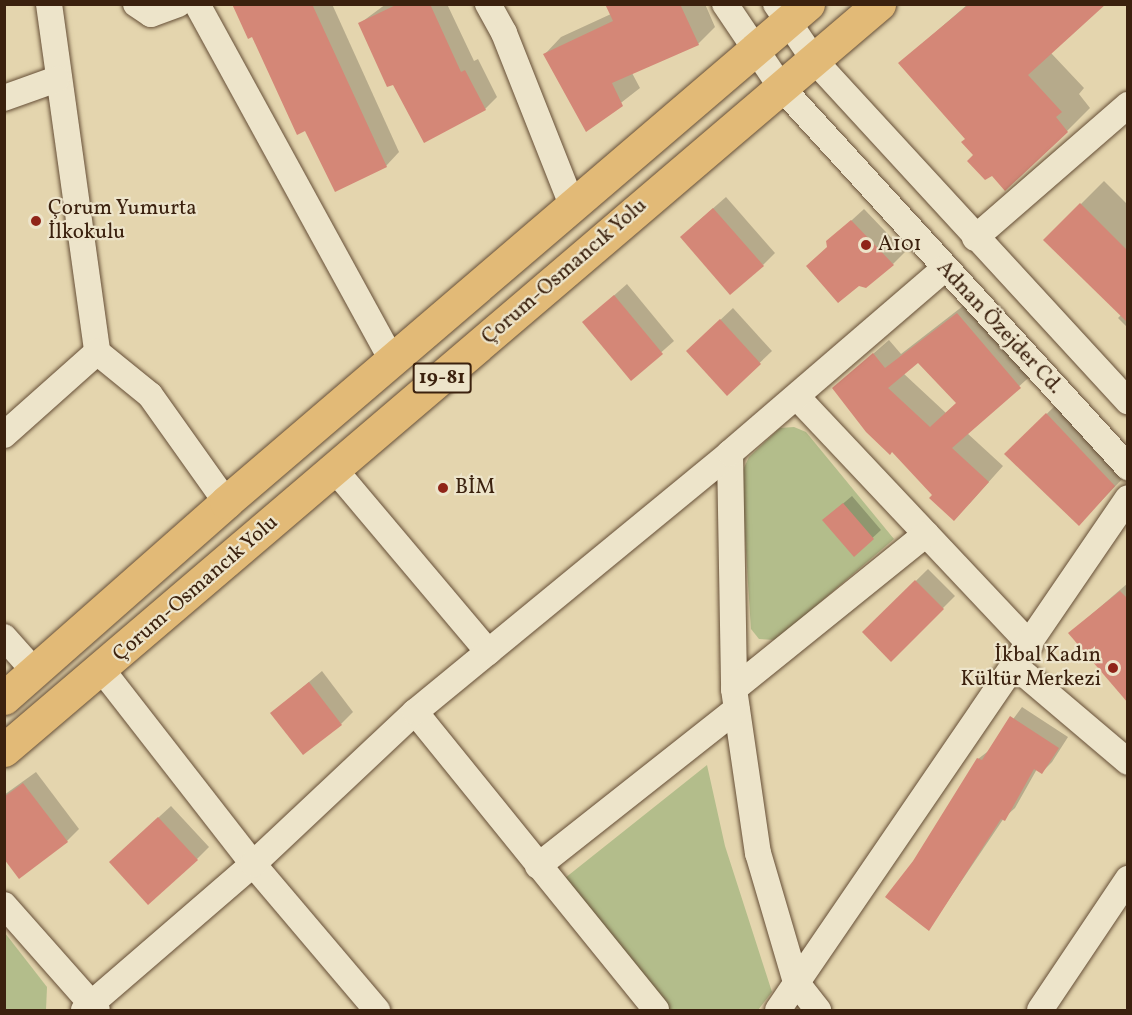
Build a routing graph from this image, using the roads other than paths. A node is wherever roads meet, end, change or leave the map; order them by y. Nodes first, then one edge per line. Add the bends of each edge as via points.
1 (49, 4) edge
2 (136, 4) edge
3 (178, 4) edge
4 (197, 4) edge
5 (488, 4) edge
6 (725, 4) edge
7 (879, 4) edge
8 (790, 10) edge
9 (754, 52) junction
10 (814, 60) junction
11 (57, 79) junction
12 (781, 87) junction
13 (4, 98) edge
14 (1128, 105) edge
15 (573, 207) junction
16 (975, 238) junction
17 (944, 269) junction
18 (97, 352) junction
19 (393, 362) junction
20 (796, 397) junction
21 (1128, 402) edge
22 (4, 435) edge
23 (730, 453) junction
24 (1128, 467) edge
25 (335, 470) junction
26 (1128, 498) edge
27 (226, 502) junction
28 (1120, 529) edge
29 (926, 534) junction
30 (4, 637) edge
31 (1030, 645) junction
32 (488, 652) junction
33 (1015, 666) junction
34 (102, 670) junction
35 (36, 673) junction
36 (4, 698) edge
37 (735, 699) junction
38 (415, 712) junction
39 (4, 750) edge
40 (1128, 762) edge
41 (253, 864) junction
42 (538, 866) junction
43 (1123, 896) edge
44 (4, 905) edge
45 (796, 982) junction
46 (91, 1008) edge
47 (377, 1011) edge
48 (656, 1011) edge
49 (778, 1011) edge
50 (818, 1011) edge
51 (1040, 1011) edge

1 - 11 street
2 - 3 street via 151,14
4 - 19 street
5 - 15 street via 504,33
6 - 9 street, Adnan Özejder Cd.
7 - 10 highway, Çorum-Osmancık Yolu / 19-81
8 - 9 highway, Çorum-Osmancık Yolu / 19-81
8 - 10 street, Adnan Özejder Cd.
9 - 12 street, Adnan Özejder Cd.
9 - 15 highway, Çorum-Osmancık Yolu / 19-81
10 - 12 highway, Çorum-Osmancık Yolu / 19-81
10 - 16 street, Adnan Özejder Cd.
11 - 13 street
11 - 18 street
12 - 17 street, Adnan Özejder Cd.
12 - 25 highway, Çorum-Osmancık Yolu / 19-81
14 - 16 street
15 - 19 highway, Çorum-Osmancık Yolu / 19-81
16 - 21 street, Adnan Özejder Cd.
17 - 20 street
17 - 24 street, Adnan Özejder Cd.
18 - 22 street
18 - 27 street via 150,395
19 - 27 highway, Çorum-Osmancık Yolu / 19-81
20 - 23 street
20 - 29 street
23 - 32 street
23 - 37 street
25 - 32 street
25 - 34 highway, Çorum-Osmancık Yolu / 19-81
26 - 28 street
27 - 35 highway, Çorum-Osmancık Yolu / 19-81
28 - 31 street
29 - 31 street
29 - 37 street
30 - 35 street
31 - 33 street
32 - 38 street
33 - 40 street
33 - 45 street
34 - 39 highway, Çorum-Osmancık Yolu / 19-81
34 - 41 street
35 - 36 highway, Çorum-Osmancık Yolu / 19-81
37 - 42 street
37 - 45 street via 758,853
38 - 41 street
38 - 42 street
41 - 46 street
41 - 47 street
42 - 48 street
43 - 51 street
44 - 46 street
45 - 49 street
45 - 50 street

